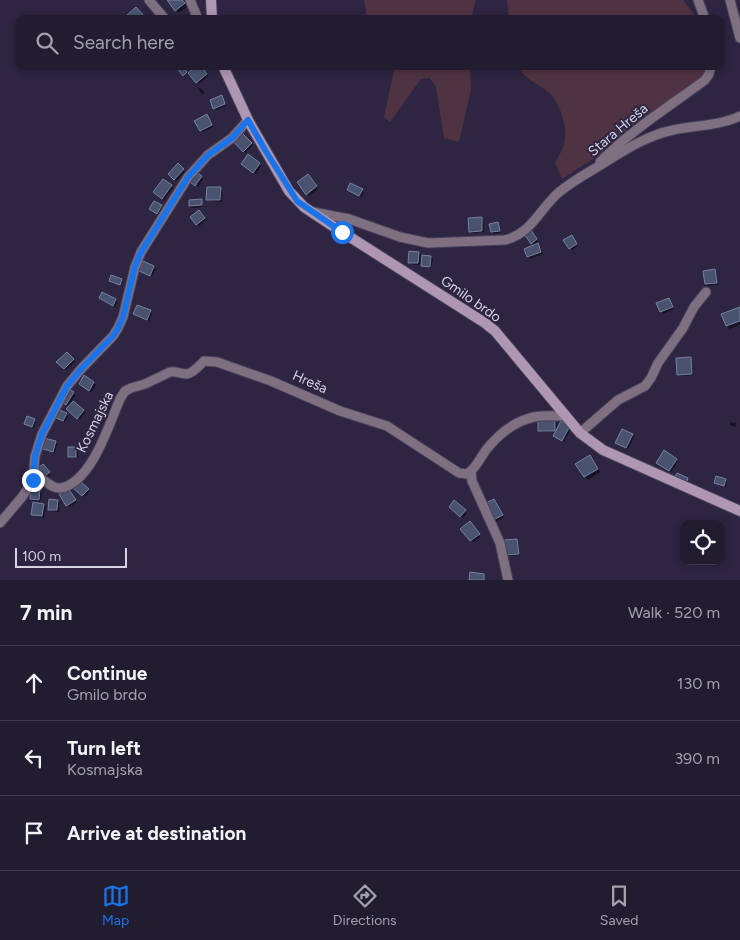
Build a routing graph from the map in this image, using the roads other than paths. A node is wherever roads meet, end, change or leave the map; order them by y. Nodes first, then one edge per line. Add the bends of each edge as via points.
1 (149, 0) edge
2 (190, 0) edge
3 (210, 0) edge
4 (698, 0) edge
5 (730, 0) edge
6 (162, 15) edge
7 (196, 15) edge
8 (212, 15) edge
9 (704, 15) edge
10 (740, 38) edge
11 (223, 70) edge
12 (710, 70) edge
13 (740, 116) edge
14 (248, 120) junction
15 (593, 170) junction
16 (312, 212) junction
17 (706, 292) dead end
18 (131, 388) joint
19 (566, 416) junction
20 (580, 433) junction
21 (471, 471) junction
22 (36, 476) junction
23 (740, 511) edge
24 (0, 523) edge
25 (508, 580) edge

1 - 6 street
2 - 7 street
3 - 8 main road
4 - 9 street
5 - 10 street
11 - 14 main road, Gmilo brdo
12 - 15 street, Stara Hreša via 705,80 609,153
13 - 15 street, Stara Hreša via 728,122 650,136
14 - 16 main road, Gmilo brdo via 289,191
14 - 22 street via 188,177 141,252 118,328 67,386 42,434 35,456
15 - 16 street via 557,194 523,232 505,240 428,243 349,219
16 - 19 main road, Gmilo brdo via 495,331
17 - 20 street via 644,386 618,400
18 - 21 street, Hreša via 170,372 191,373 204,361 217,362 278,383 340,411 387,426 454,471 467,474
18 - 22 street, Kosmajska via 120,399 84,473 60,488
19 - 20 main road, Gmilo brdo
19 - 21 street via 535,417 510,428 497,437
20 - 23 main road, Gmilo brdo via 603,450
21 - 25 street via 472,481 500,543
22 - 24 street

